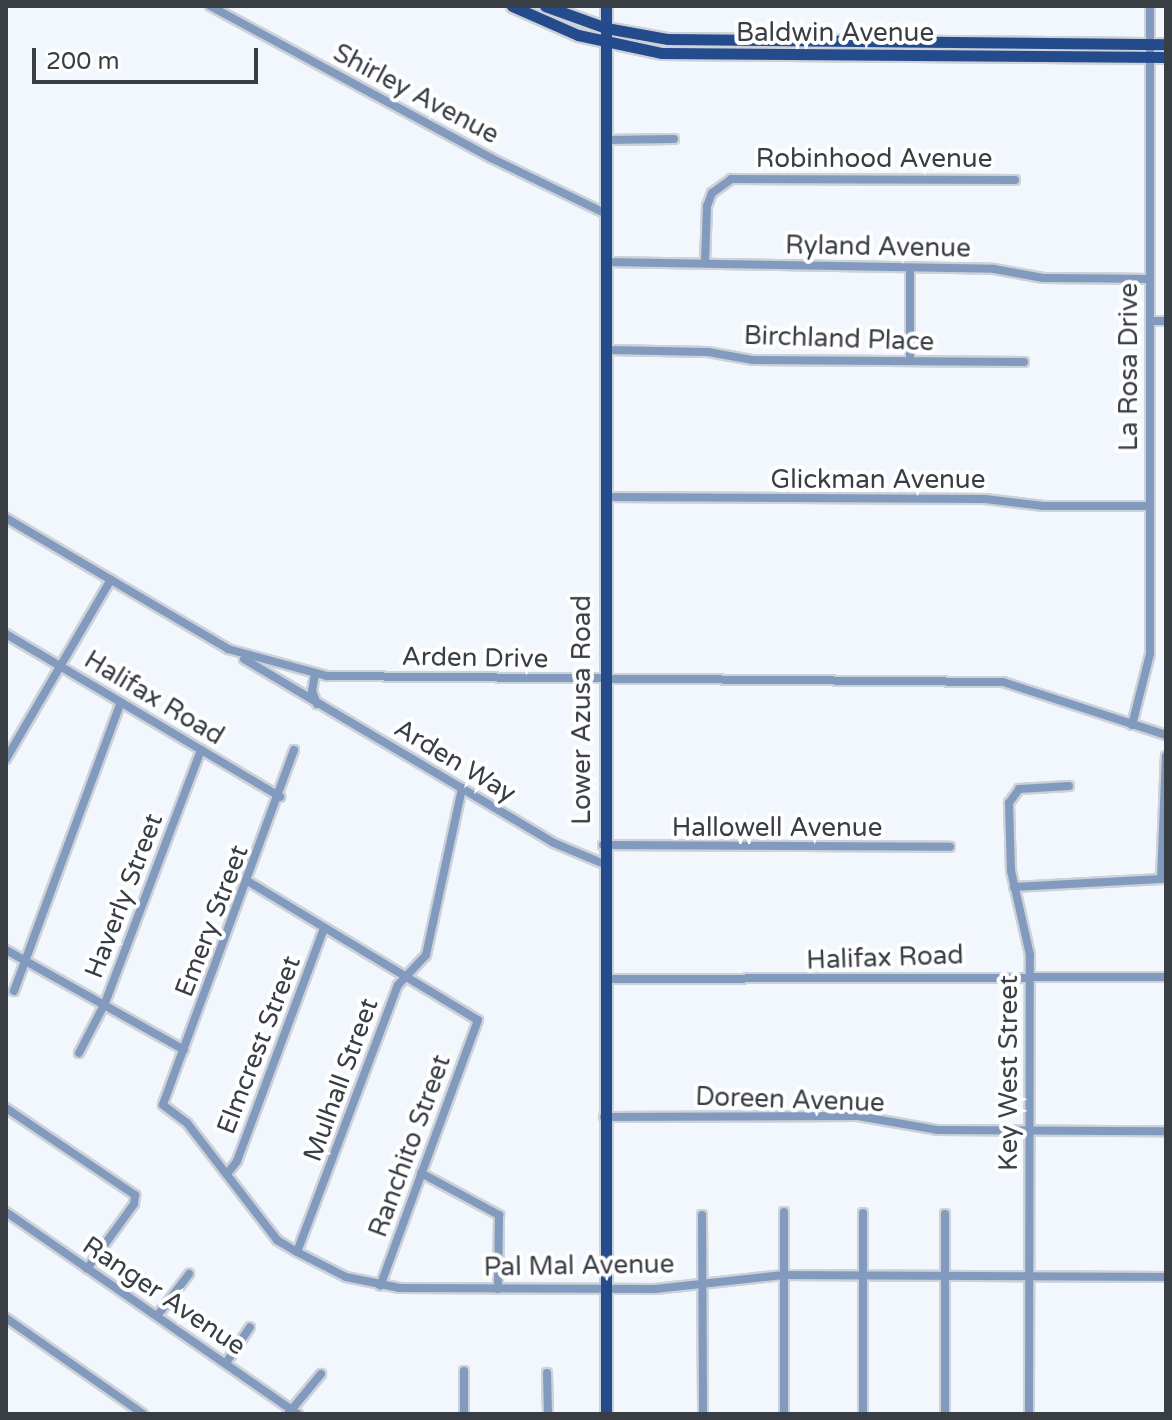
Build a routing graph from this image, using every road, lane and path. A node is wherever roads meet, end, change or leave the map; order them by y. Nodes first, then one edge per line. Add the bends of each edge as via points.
1 (210, 6) edge
2 (512, 6) edge
3 (545, 6) edge
4 (606, 6) edge
5 (1150, 6) edge
6 (606, 28) junction
7 (878, 42) junction
8 (605, 43) junction
9 (1150, 44) junction
10 (1166, 44) edge
11 (877, 56) junction
12 (1151, 57) junction
13 (1166, 57) edge
14 (674, 139) dead end
15 (605, 140) junction
16 (1015, 180) dead end
17 (605, 213) junction
18 (606, 262) junction
19 (705, 263) junction
20 (910, 268) junction
21 (1149, 279) junction
22 (1150, 321) junction
23 (1166, 321) edge
24 (607, 350) junction
25 (910, 361) junction
26 (1024, 362) dead end
27 (606, 497) junction
28 (1149, 506) junction
29 (6, 518) edge
30 (111, 579) junction
31 (6, 634) edge
32 (228, 649) junction
33 (58, 664) junction
34 (315, 673) junction
35 (605, 679) junction
36 (121, 702) junction
37 (318, 704) junction
38 (1132, 725) junction
39 (1166, 735) edge
40 (201, 750) junction
41 (294, 750) dead end
42 (1166, 756) edge
43 (6, 759) edge
44 (1069, 786) dead end
45 (462, 788) junction
46 (280, 797) junction
47 (603, 845) junction
48 (950, 847) dead end
49 (604, 864) junction
50 (249, 882) junction
51 (1014, 887) junction
52 (324, 928) junction
53 (6, 950) edge
54 (24, 959) junction
55 (1030, 975) junction
56 (407, 977) junction
57 (1166, 977) edge
58 (606, 979) junction
59 (14, 991) dead end
60 (105, 1003) junction
61 (184, 1050) junction
62 (79, 1053) dead end
63 (163, 1105) joint
64 (6, 1108) edge
65 (604, 1117) junction
66 (1029, 1130) junction
67 (1166, 1131) edge
68 (421, 1173) junction
69 (227, 1174) junction
70 (6, 1212) edge
71 (784, 1212) dead end
72 (863, 1213) dead end
73 (945, 1214) dead end
74 (702, 1215) dead end
75 (297, 1252) junction
76 (87, 1269) junction
77 (189, 1274) dead end
78 (783, 1275) junction
79 (865, 1275) junction
80 (946, 1275) junction
81 (1028, 1275) junction
82 (1166, 1277) edge
83 (702, 1282) junction
84 (380, 1286) junction
85 (498, 1289) junction
86 (604, 1289) junction
87 (157, 1316) junction
88 (6, 1318) edge
89 (250, 1327) dead end
90 (226, 1363) junction
91 (464, 1371) dead end
92 (547, 1373) dead end
93 (321, 1374) dead end
94 (293, 1413) edge
95 (143, 1414) edge
96 (464, 1414) edge
97 (548, 1414) edge
98 (606, 1414) edge
99 (703, 1414) edge
100 (784, 1414) edge
101 (863, 1414) edge
102 (945, 1414) edge
103 (1029, 1414) edge

1 - 17 street, Shirley Avenue via 491,158
2 - 8 main road, Baldwin Avenue
3 - 6 main road, Baldwin Avenue
4 - 6 main road, Lower Azusa Road
5 - 9 street, La Rosa Drive
6 - 7 main road, Baldwin Avenue via 692,40
6 - 8 main road, Lower Azusa Road
7 - 9 main road, Baldwin Avenue
7 - 11 main road
8 - 11 main road, Baldwin Avenue via 670,53
8 - 15 main road, Lower Azusa Road
9 - 10 main road, Baldwin Avenue
9 - 12 street, La Rosa Drive
11 - 12 main road, Baldwin Avenue
12 - 13 main road, Baldwin Avenue
12 - 21 street, La Rosa Drive
14 - 15 street
15 - 17 main road, Lower Azusa Road
16 - 19 street, Robinhood Avenue via 731,179 712,193 707,206
17 - 18 main road, Lower Azusa Road
18 - 19 street, Ryland Avenue
18 - 24 main road, Lower Azusa Road
19 - 20 street, Ryland Avenue
20 - 21 street, Ryland Avenue
20 - 25 street
21 - 22 street, La Rosa Drive
22 - 23 street
22 - 28 street, La Rosa Drive
24 - 25 street, Birchland Place via 708,352 753,360
24 - 27 main road, Lower Azusa Road
25 - 26 street, Birchland Place
27 - 28 street, Glickman Avenue via 985,499 1044,506
27 - 35 main road, Lower Azusa Road
28 - 38 street, La Rosa Drive via 1149,672
29 - 30 street, Arden Drive
30 - 32 street, Arden Drive
30 - 33 street
31 - 33 street, Halifax Road
32 - 34 street, Arden Drive
32 - 37 street, Arden Way
33 - 36 street, Halifax Road
33 - 43 street
34 - 35 street, Arden Drive
34 - 37 street via 312,691
35 - 38 street, Arden Drive via 1003,682
35 - 47 main road, Lower Azusa Road
36 - 40 street, Halifax Road
36 - 54 street
37 - 45 street, Arden Way
38 - 39 street, Arden Drive
40 - 46 street, Halifax Road
40 - 60 street, Haverly Street
41 - 46 street, Emery Street
42 - 51 street via 1161,879
44 - 51 street, Key West Street via 1028,787 1011,795
45 - 49 street, Arden Way via 582,858
45 - 56 street, Mulhall Street via 426,955
46 - 50 street, Emery Street
47 - 48 street, Hallowell Avenue
47 - 49 main road, Lower Azusa Road
49 - 58 main road, Lower Azusa Road
50 - 52 street
50 - 61 street, Emery Street
51 - 55 street, Key West Street via 1028,938
52 - 56 street
52 - 69 street, Elmcrest Street via 237,1161
53 - 54 street
54 - 59 street
54 - 60 street
55 - 57 street, Halifax Road
55 - 58 street, Halifax Road via 854,982
55 - 66 street, Key West Street
56 - 68 street, Ranchito Street via 478,1020
56 - 75 street, Mulhall Street via 398,985
58 - 65 main road, Lower Azusa Road
60 - 61 street
60 - 62 street, Haverly Street
61 - 63 street, Emery Street
63 - 69 street, Pal Mal Avenue via 187,1123
64 - 76 street via 135,1195 134,1204
65 - 66 street, Doreen Avenue via 858,1116 937,1130
65 - 86 main road, Lower Azusa Road
66 - 67 street, Doreen Avenue
66 - 81 street, Key West Street
68 - 84 street, Ranchito Street
68 - 85 street via 499,1215
69 - 75 street, Pal Mal Avenue via 277,1240
70 - 76 street, Ranger Avenue
71 - 78 street
72 - 79 street
73 - 80 street
74 - 83 street
75 - 84 street, Pal Mal Avenue via 346,1277
76 - 87 street, Ranger Avenue
77 - 87 street
78 - 79 street, Pal Mal Avenue
78 - 83 street, Pal Mal Avenue
78 - 100 street
79 - 80 street, Pal Mal Avenue
79 - 101 street
80 - 81 street, Pal Mal Avenue
80 - 102 street
81 - 82 street, Pal Mal Avenue
81 - 103 street, Key West Street
83 - 86 street, Pal Mal Avenue
83 - 99 street
84 - 85 street, Pal Mal Avenue
85 - 86 street, Pal Mal Avenue
86 - 98 main road, Lower Azusa Road
87 - 90 street, Ranger Avenue
88 - 95 street
89 - 90 street
90 - 94 street, Ranger Avenue
91 - 96 street
92 - 97 street
93 - 94 street

